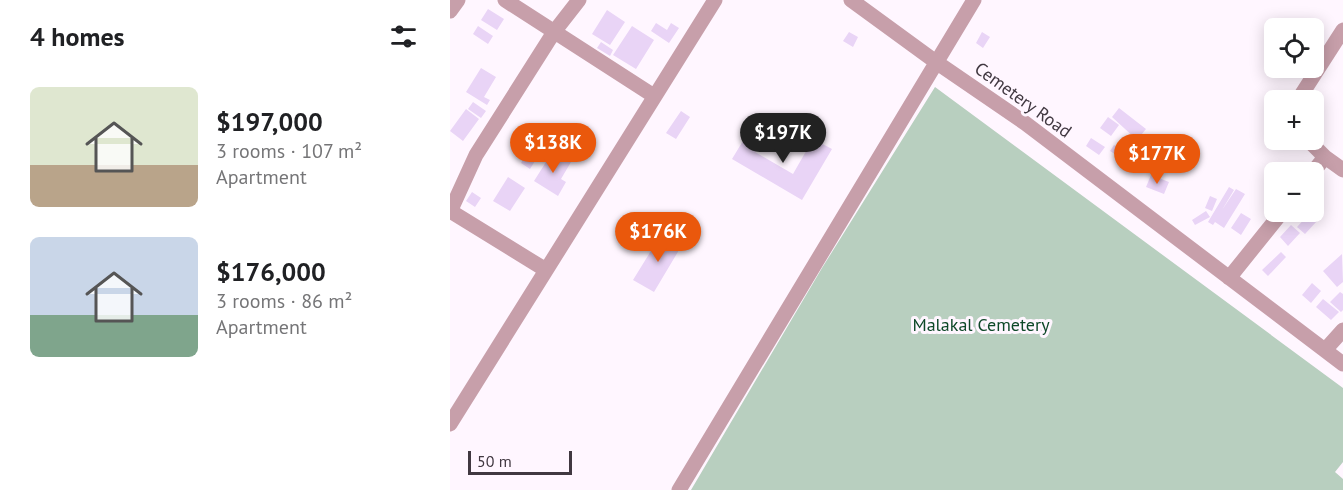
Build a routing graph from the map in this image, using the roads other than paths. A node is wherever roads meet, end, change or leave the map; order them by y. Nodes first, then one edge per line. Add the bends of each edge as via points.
1 (458, 0) edge
2 (505, 0) edge
3 (579, 0) edge
4 (715, 0) edge
5 (851, 0) edge
6 (975, 0) edge
7 (450, 11) edge
8 (1343, 30) edge
9 (554, 32) junction
10 (936, 62) junction
11 (1304, 90) edge
12 (654, 96) junction
13 (1318, 150) edge
14 (1325, 157) junction
15 (1321, 162) edge
16 (1343, 171) edge
17 (450, 212) edge
18 (1274, 222) edge
19 (546, 270) junction
20 (1228, 278) junction
21 (1343, 330) edge
22 (1325, 350) junction
23 (1343, 364) edge
24 (450, 424) edge
25 (679, 490) edge

1 - 7 street
2 - 9 street
3 - 9 street
4 - 12 street
5 - 10 street, Cemetery Road
6 - 10 street
8 - 11 street
9 - 12 street
9 - 17 street via 476,155
10 - 20 street, Cemetery Road via 1025,123
10 - 25 street
12 - 19 street
13 - 14 street
14 - 15 street
14 - 16 street
17 - 19 street
18 - 20 street
19 - 24 street
20 - 22 street, Cemetery Road
21 - 22 street
22 - 23 street, Cemetery Road

